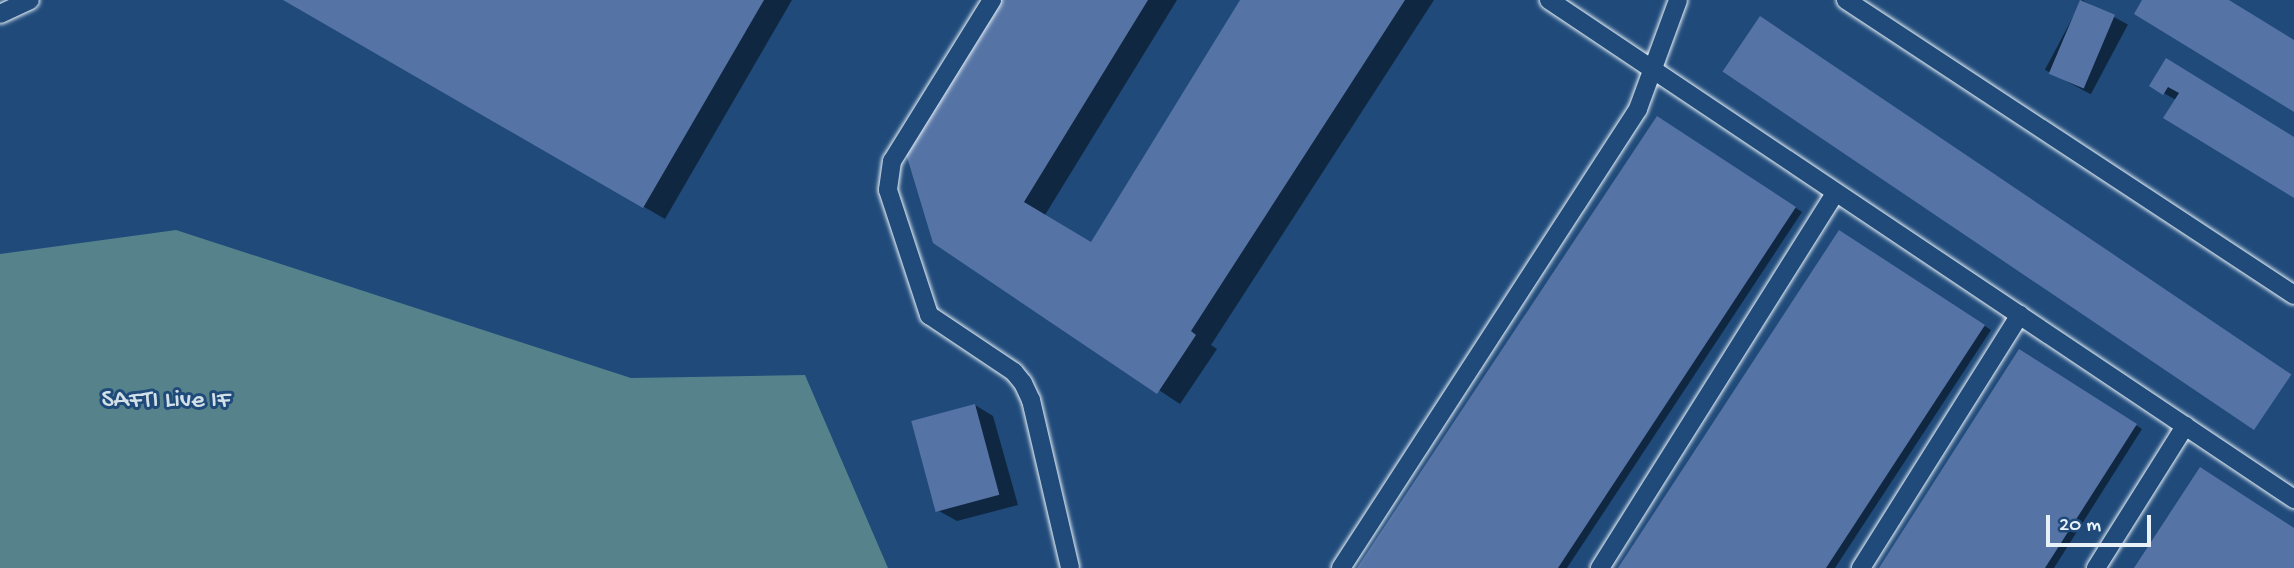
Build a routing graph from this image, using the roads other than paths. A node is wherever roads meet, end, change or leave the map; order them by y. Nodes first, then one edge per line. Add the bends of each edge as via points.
1 (30, 0) edge
2 (992, 0) edge
3 (1549, 0) edge
4 (1678, 0) edge
5 (1858, 3) edge
6 (0, 13) edge
7 (1655, 68) junction
8 (1834, 195) junction
9 (2294, 295) edge
10 (2020, 315) junction
11 (2185, 426) junction
12 (2294, 499) edge
13 (1070, 568) edge
14 (1340, 568) edge
15 (1600, 568) edge
16 (1861, 568) edge
17 (2096, 568) edge

1 - 6 lane
2 - 13 lane via 892,161 888,190 929,315 1014,372 1023,383 1031,400
3 - 7 lane
4 - 7 lane
5 - 9 lane
7 - 8 lane
7 - 14 lane via 1638,108
8 - 10 lane
8 - 15 lane
10 - 11 lane
10 - 16 lane
11 - 12 lane
11 - 17 lane

